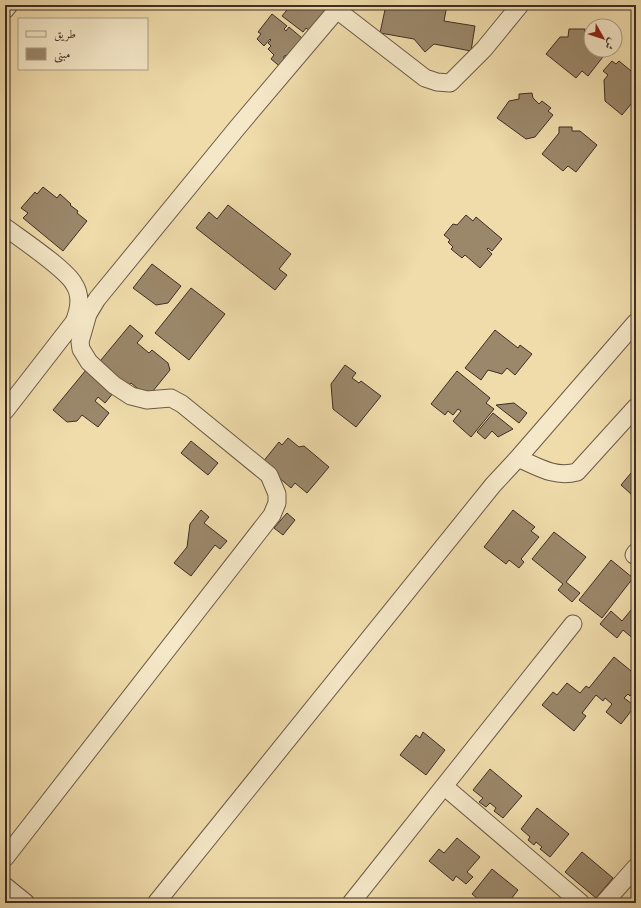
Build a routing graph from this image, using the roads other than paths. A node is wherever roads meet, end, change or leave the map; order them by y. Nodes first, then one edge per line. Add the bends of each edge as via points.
1 (9, 5) edge
2 (520, 5) edge
3 (339, 7) edge
4 (5, 10) edge
5 (5, 227) edge
6 (636, 322) edge
7 (636, 406) edge
8 (5, 411) edge
9 (518, 458) junction
10 (573, 624) dead end
11 (445, 787) junction
12 (5, 858) edge
13 (636, 867) edge
14 (5, 886) edge
15 (26, 903) edge
16 (156, 903) edge
17 (351, 903) edge
18 (581, 903) edge
19 (604, 903) edge

1 - 4 street
2 - 3 street via 484,49 450,82 437,82 425,78
3 - 12 street via 97,299 88,314 80,342 89,362 114,385 131,396 147,400 171,398 182,404 269,475 277,494 277,503 272,514
5 - 8 street via 65,273 74,283 79,303 74,322
6 - 9 street
7 - 9 street via 577,472 565,475 552,472
9 - 16 street via 493,485
10 - 11 street
11 - 17 street
11 - 18 street
13 - 19 street
14 - 15 street

